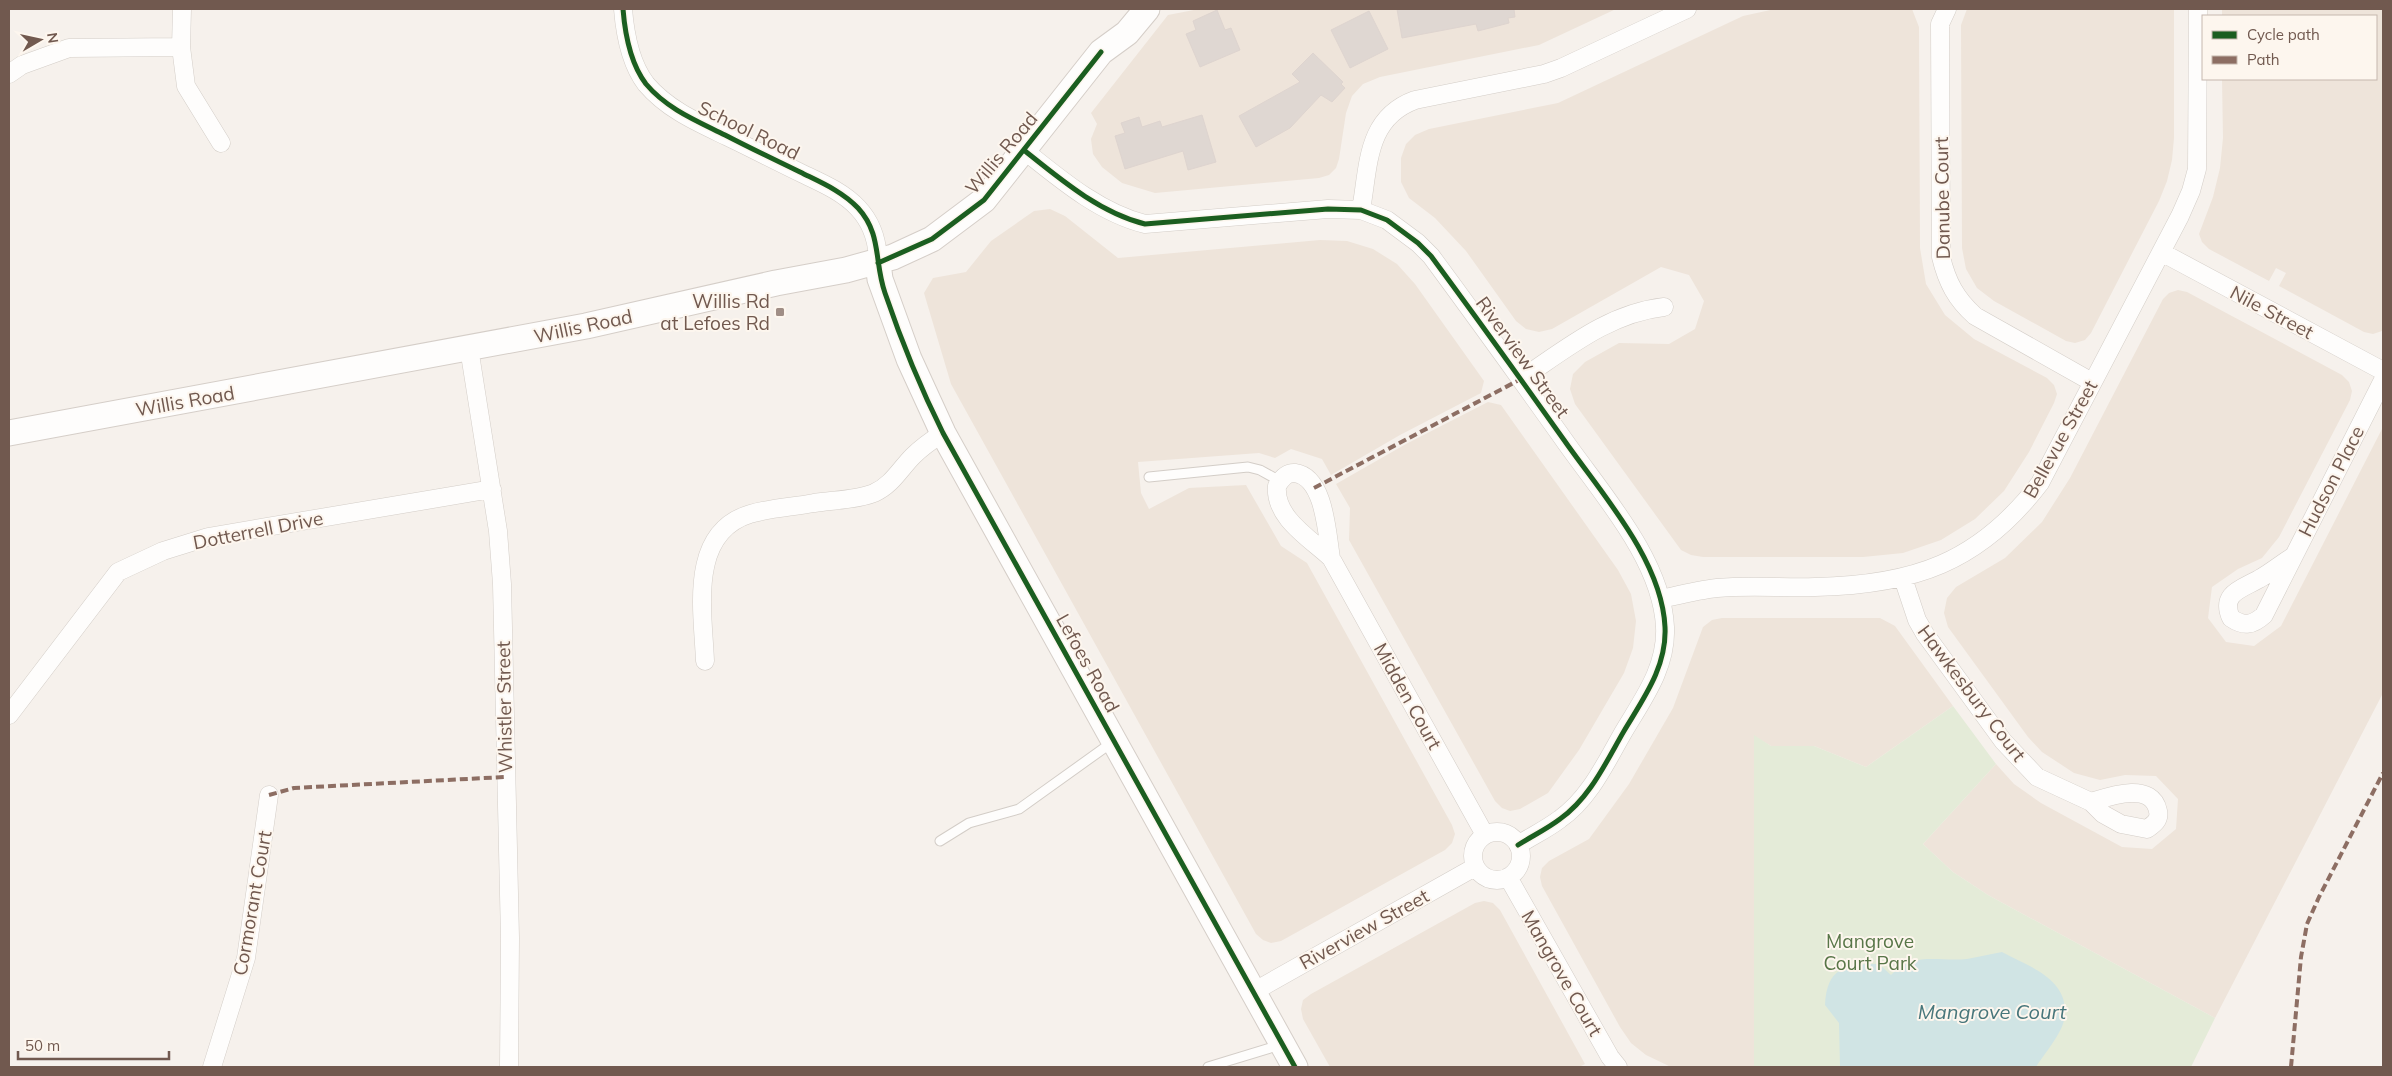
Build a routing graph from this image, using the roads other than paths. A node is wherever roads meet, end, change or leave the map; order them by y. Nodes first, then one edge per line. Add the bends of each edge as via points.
1 (182, 9) edge
2 (622, 9) edge
3 (1124, 9) edge
4 (1147, 9) edge
5 (1687, 9) edge
6 (2198, 9) edge
7 (1940, 14) edge
8 (181, 47) junction
9 (1101, 52) junction
10 (9, 74) edge
11 (221, 143) dead end
12 (1025, 151) junction
13 (1361, 210) junction
14 (2161, 252) junction
15 (878, 263) junction
16 (1664, 307) dead end
17 (469, 348) junction
18 (2383, 370) edge
19 (1521, 379) junction
20 (2383, 380) edge
21 (2092, 382) junction
22 (9, 433) edge
23 (943, 433) junction
24 (1149, 478) dead end
25 (1280, 482) junction
26 (492, 489) junction
27 (2292, 556) dead end
28 (1331, 558) junction
29 (1903, 578) junction
30 (1661, 599) junction
31 (705, 661) dead end
32 (9, 714) edge
33 (1114, 741) junction
34 (269, 795) dead end
35 (2091, 802) dead end
36 (1485, 834) junction
37 (940, 841) dead end
38 (1518, 845) junction
39 (1475, 867) junction
40 (1508, 877) junction
41 (1253, 992) junction
42 (1282, 1044) junction
43 (212, 1067) edge
44 (509, 1067) edge
45 (1208, 1067) edge
46 (1295, 1067) edge
47 (1618, 1067) edge

1 - 8 street
2 - 15 street, School Road via 637,68 646,84 664,102 849,199 876,238
3 - 9 main road, Willis Road via 1111,26
4 - 9 main road, Willis Road via 1126,33
5 - 13 street via 1561,68 1526,79 1415,100 1399,106 1378,130
6 - 14 street, Bellevue Street via 2197,169 2191,190
7 - 21 street, Danube Court via 1941,257 1946,280 1959,302 1975,316
8 - 10 street via 69,48 22,64
8 - 11 street via 186,86
9 - 12 main road, Willis Road
12 - 13 street, Riverview Street via 1103,207 1146,224 1328,209
12 - 15 main road, Willis Road via 995,188 966,216 932,239
13 - 19 street, Riverview Street via 1387,220 1418,242
14 - 18 street, Nile Street
14 - 21 street, Bellevue Street
15 - 17 main road, Willis Road
15 - 23 main road, Lefoes Road via 882,286 909,359
16 - 19 street via 1642,309 1614,320
17 - 22 main road, Willis Road
17 - 26 street, Whistler Street
19 - 30 street, Riverview Street via 1634,539 1654,577
20 - 27 street, Hudson Place
21 - 29 street, Bellevue Street via 2040,483 2024,504 1987,539 1966,553
23 - 31 street via 918,451 894,480 874,493 750,514 728,525 719,534 707,558 701,586
23 - 33 main road, Lefoes Road
24 - 25 lane via 1248,467
25 - 28 street, Midden Court via 1279,501 1294,525
25 - 28 street, Midden Court via 1292,473 1306,478 1314,488 1326,517
26 - 32 street, Dotterrell Drive via 208,537 163,551 118,572
26 - 44 street, Whistler Street via 502,584 510,938
28 - 36 street, Midden Court
29 - 30 street, Bellevue Street via 1817,587 1718,588
29 - 35 street, Hawkesbury Court via 1925,634 2013,754 2037,778
30 - 38 street, Riverview Street via 1664,653 1657,674 1608,760 1574,807
33 - 37 lane via 1019,809 969,823
33 - 41 main road, Lefoes Road
34 - 43 street, Cormorant Court via 246,958
36 - 38 street via 1500,832 1514,839
36 - 39 street via 1475,845
38 - 40 street via 1521,859 1514,873
39 - 40 street via 1486,878
39 - 41 street, Riverview Street
40 - 47 street, Mangrove Court
41 - 42 main road, Lefoes Road
42 - 45 lane
42 - 46 main road, Lefoes Road

